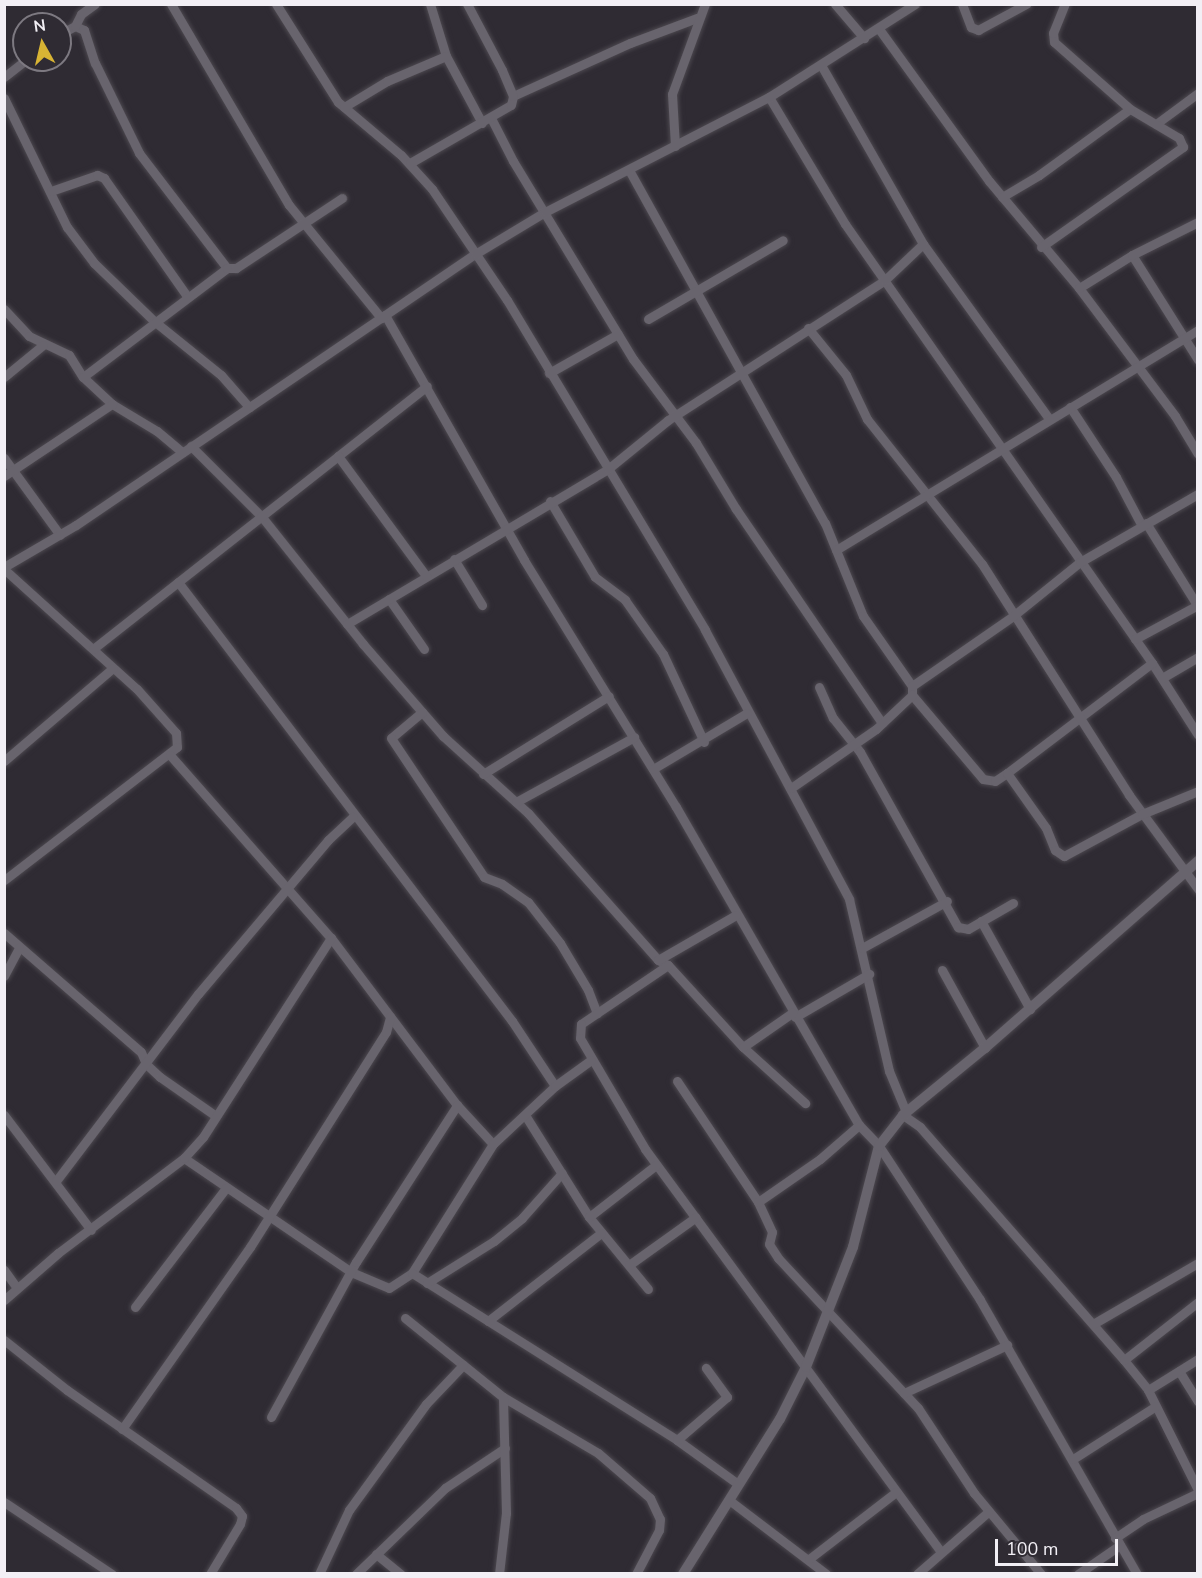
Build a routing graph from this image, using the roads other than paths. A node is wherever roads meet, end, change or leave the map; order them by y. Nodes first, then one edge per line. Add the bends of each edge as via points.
1 (75, 4) edge
2 (95, 4) edge
3 (171, 4) edge
4 (276, 4) edge
5 (430, 4) edge
6 (466, 4) edge
7 (705, 4) edge
8 (835, 4) edge
9 (915, 4) edge
10 (962, 4) edge
11 (1026, 4) edge
12 (1065, 4) edge
13 (81, 14) junction
14 (698, 18) junction
15 (75, 26) junction
16 (72, 28) edge
17 (879, 29) junction
18 (864, 38) junction
19 (446, 56) junction
20 (821, 65) junction
21 (1197, 93) edge
22 (513, 96) junction
23 (770, 97) junction
24 (4, 98) edge
25 (344, 107) junction
26 (1130, 109) junction
27 (486, 121) junction
28 (1156, 124) junction
29 (675, 146) junction
30 (410, 164) junction
31 (629, 171) junction
32 (51, 191) junction
33 (1002, 197) junction
34 (342, 198) dead end
35 (544, 212) junction
36 (1197, 222) edge
37 (304, 223) junction
38 (783, 240) dead end
39 (923, 244) junction
40 (1041, 247) junction
41 (475, 254) junction
42 (1132, 255) junction
43 (226, 268) junction
44 (885, 280) junction
45 (1079, 288) junction
46 (695, 291) junction
47 (187, 296) junction
48 (4, 309) edge
49 (383, 316) junction
50 (648, 319) dead end
51 (154, 321) junction
52 (808, 328) junction
53 (1197, 330) edge
54 (618, 334) junction
55 (1182, 339) junction
56 (43, 345) junction
57 (1197, 360) edge
58 (1136, 365) junction
59 (742, 372) junction
60 (549, 373) junction
61 (4, 377) edge
62 (83, 377) junction
63 (427, 386) junction
64 (112, 404) junction
65 (249, 407) junction
66 (1070, 407) junction
67 (674, 417) junction
68 (1049, 419) junction
69 (191, 446) junction
70 (999, 448) junction
71 (182, 452) junction
72 (1197, 454) edge
73 (338, 456) junction
74 (4, 458) edge
75 (608, 470) junction
76 (13, 471) junction
77 (4, 476) edge
78 (928, 493) junction
79 (1197, 494) edge
80 (550, 501) junction
81 (262, 518) junction
82 (1144, 525) junction
83 (505, 527) junction
84 (60, 535) junction
85 (836, 550) junction
86 (454, 559) junction
87 (1080, 562) junction
88 (4, 568) edge
89 (426, 576) junction
90 (178, 582) junction
91 (389, 599) junction
92 (482, 605) dead end
93 (1197, 605) edge
94 (1013, 616) junction
95 (347, 624) junction
96 (1135, 639) junction
97 (93, 648) junction
98 (424, 649) dead end
99 (1197, 657) edge
100 (1152, 663) junction
101 (113, 668) junction
102 (1162, 678) junction
103 (819, 687) dead end
104 (912, 690) junction
105 (609, 696) junction
106 (422, 712) junction
107 (747, 713) junction
108 (1080, 715) junction
109 (882, 723) junction
110 (1197, 735) edge
111 (634, 737) junction
112 (704, 742) junction
113 (853, 745) junction
114 (170, 755) junction
115 (4, 761) edge
116 (653, 769) junction
117 (1007, 773) junction
118 (483, 774) junction
119 (791, 788) junction
120 (1197, 791) edge
121 (516, 802) junction
122 (1142, 814) junction
123 (353, 817) junction
124 (1197, 861) edge
125 (1185, 873) junction
126 (4, 880) edge
127 (286, 888) junction
128 (1197, 889) edge
129 (946, 901) junction
130 (1013, 903) dead end
131 (736, 915) junction
132 (981, 921) junction
133 (4, 933) edge
134 (331, 938) junction
135 (19, 948) junction
136 (862, 948) junction
137 (658, 960) junction
138 (668, 965) junction
139 (942, 970) dead end
140 (869, 974) junction
141 (4, 976) edge
142 (1030, 1009) junction
143 (597, 1013) junction
144 (794, 1015) junction
145 (390, 1017) junction
146 (743, 1047) junction
147 (985, 1048) junction
148 (591, 1060) junction
149 (146, 1064) junction
150 (677, 1082) dead end
151 (555, 1086) junction
152 (805, 1103) dead end
153 (457, 1105) junction
154 (904, 1114) junction
155 (4, 1115) edge
156 (525, 1115) junction
157 (216, 1116) junction
158 (859, 1125) junction
159 (494, 1144) junction
160 (879, 1146) junction
161 (184, 1158) junction
162 (656, 1165) junction
163 (562, 1173) junction
164 (56, 1181) junction
165 (225, 1188) junction
166 (758, 1202) junction
167 (268, 1217) junction
168 (589, 1217) junction
169 (696, 1217) junction
170 (91, 1230) junction
171 (601, 1233) junction
172 (1197, 1263) edge
173 (629, 1265) junction
174 (4, 1270) edge
175 (351, 1272) junction
176 (412, 1274) junction
177 (427, 1283) junction
178 (17, 1288) junction
179 (648, 1289) dead end
180 (4, 1300) edge
181 (1197, 1302) edge
182 (135, 1307) dead end
183 (829, 1311) junction
184 (405, 1318) dead end
185 (488, 1321) junction
186 (1093, 1324) junction
187 (4, 1340) edge
188 (1007, 1345) junction
189 (1197, 1359) edge
190 (1124, 1360) junction
191 (463, 1365) junction
192 (806, 1366) junction
193 (706, 1368) dead end
194 (1179, 1371) junction
195 (1148, 1390) junction
196 (904, 1394) junction
197 (503, 1397) junction
198 (1197, 1401) edge
199 (1156, 1406) junction
200 (271, 1418) dead end
201 (122, 1429) junction
202 (677, 1440) junction
203 (505, 1448) junction
204 (1073, 1459) junction
205 (738, 1484) junction
206 (896, 1492) junction
207 (1197, 1492) edge
208 (729, 1500) junction
209 (4, 1502) edge
210 (988, 1512) junction
211 (1118, 1542) junction
212 (940, 1551) junction
213 (376, 1554) junction
214 (809, 1559) junction
215 (112, 1574) edge
216 (210, 1574) edge
217 (320, 1574) edge
218 (356, 1574) edge
219 (401, 1574) edge
220 (499, 1574) edge
221 (636, 1574) edge
222 (683, 1574) edge
223 (826, 1574) edge
224 (916, 1574) edge
225 (1041, 1574) edge
226 (1078, 1574) edge
227 (1137, 1574) edge

1 - 13 street
2 - 13 street
3 - 37 street via 271,177
4 - 25 street via 314,69
5 - 19 street
6 - 22 street
7 - 14 street
8 - 18 street
9 - 17 street
10 - 11 street via 971,27 978,30
12 - 26 street via 1053,33 1054,42
13 - 15 street
14 - 22 street via 630,43
14 - 29 street via 672,94
15 - 16 street
15 - 43 street via 84,30 95,63 139,153
17 - 18 street
17 - 33 street
18 - 20 street
19 - 25 street via 387,81
19 - 27 street
20 - 23 street
20 - 39 street
21 - 28 street
22 - 27 street via 511,105
23 - 29 street
23 - 44 street via 845,224
24 - 32 street
25 - 30 street
26 - 28 street
26 - 33 street via 1040,175
27 - 30 street
27 - 35 street
28 - 40 street via 1179,138 1183,147 1177,154
29 - 31 street
30 - 41 street via 432,189
31 - 35 street
31 - 46 street
32 - 47 street via 97,175 104,178
32 - 51 street via 68,226 94,263
33 - 40 street
34 - 37 street
35 - 41 street
35 - 54 street
36 - 42 street
37 - 43 street via 236,268
37 - 49 street
38 - 46 street
39 - 44 street
39 - 68 street
40 - 45 street
41 - 49 street
41 - 60 street
42 - 45 street
42 - 55 street
43 - 47 street
44 - 52 street
44 - 70 street
45 - 58 street
46 - 50 street
46 - 59 street
47 - 51 street
48 - 56 street
49 - 63 street
49 - 65 street
51 - 62 street
51 - 65 street via 221,375
52 - 59 street
52 - 78 street via 846,375 867,419
53 - 55 street
54 - 60 street
54 - 67 street
55 - 57 street
55 - 58 street
56 - 61 street
56 - 62 street via 62,349
58 - 66 street
58 - 72 street
59 - 67 street
59 - 85 street via 825,522
60 - 75 street
62 - 64 street
63 - 73 street
63 - 83 street
64 - 71 street via 157,431
64 - 76 street
65 - 69 street
66 - 68 street
66 - 82 street
67 - 75 street
67 - 109 street via 690,434 736,509
68 - 70 street
69 - 71 street
69 - 81 street
70 - 78 street
70 - 87 street
71 - 84 street
73 - 81 street
73 - 89 street
74 - 76 street
75 - 80 street
75 - 107 street via 705,630
76 - 77 street
76 - 84 street
78 - 85 street
78 - 94 street via 982,564
79 - 82 street
80 - 83 street
80 - 112 street via 596,577 625,600 663,654
81 - 90 street
81 - 95 street
82 - 87 street
82 - 93 street
83 - 86 street
83 - 105 street
84 - 88 street
85 - 104 street via 863,616
86 - 89 street
86 - 92 street
87 - 94 street
87 - 96 street
88 - 97 street
89 - 91 street
90 - 97 street
90 - 123 street
91 - 95 street
91 - 98 street
93 - 96 street
94 - 104 street
94 - 108 street
95 - 106 street
96 - 100 street
97 - 101 street
99 - 102 street
100 - 102 street
100 - 108 street
101 - 114 street via 176,733 177,747
101 - 115 street
102 - 110 street
103 - 113 street via 833,718
104 - 109 street
104 - 117 street via 983,779 995,781
105 - 111 street
105 - 118 street
106 - 118 street
106 - 143 street via 391,738 483,877 502,884 528,902 560,943
107 - 112 street
107 - 119 street
108 - 117 street
108 - 122 street
109 - 113 street
111 - 116 street
111 - 121 street
112 - 116 street
113 - 119 street
113 - 129 street
114 - 126 street
114 - 127 street
116 - 131 street
117 - 122 street via 1046,828 1055,850 1064,855
118 - 121 street
119 - 136 street via 849,899
120 - 122 street
121 - 137 street
122 - 125 street
123 - 127 street
123 - 151 street via 512,1021
124 - 125 street
125 - 128 street
125 - 142 street
127 - 134 street
127 - 149 street
129 - 132 street via 962,930
129 - 136 street
130 - 132 street
131 - 137 street
131 - 144 street
132 - 142 street
133 - 135 street
134 - 145 street
134 - 157 street
135 - 141 street
135 - 149 street via 141,1052
136 - 140 street
137 - 138 street
138 - 143 street
138 - 146 street
139 - 147 street
140 - 144 street
140 - 154 street via 889,1071
142 - 147 street
143 - 148 street via 580,1024 579,1032
144 - 146 street
144 - 158 street
145 - 153 street
145 - 167 street via 386,1032
146 - 152 street
147 - 154 street
148 - 151 street
148 - 162 street
149 - 157 street
149 - 164 street
150 - 166 street
151 - 156 street
153 - 159 street
153 - 175 street
154 - 160 street
154 - 186 street via 920,1127
155 - 164 street
156 - 159 street
156 - 163 street
157 - 161 street
158 - 160 street
158 - 166 street via 820,1159
159 - 176 street
160 - 183 street via 853,1247
160 - 188 street
161 - 165 street
161 - 170 street
162 - 168 street
162 - 169 street
163 - 168 street
163 - 177 street via 522,1218 494,1241
164 - 170 street
165 - 167 street
165 - 182 street
166 - 183 street via 772,1232 769,1244
167 - 175 street
167 - 201 street
168 - 171 street
169 - 173 street
169 - 192 street
170 - 178 street
171 - 173 street
171 - 185 street
172 - 186 street
173 - 179 street
174 - 178 street
175 - 176 street via 383,1288
175 - 200 street
176 - 177 street
177 - 185 street
178 - 180 street
181 - 190 street
183 - 192 street
183 - 196 street
184 - 191 street
185 - 202 street
186 - 190 street
187 - 201 street
188 - 196 street
188 - 204 street
189 - 194 street
190 - 195 street
191 - 197 street
191 - 217 street via 426,1404 350,1510
192 - 205 street via 780,1419
192 - 206 street
193 - 202 street via 727,1397
194 - 195 street
194 - 198 street
195 - 199 street
196 - 210 street via 918,1408
197 - 203 street
197 - 221 street via 598,1453 650,1498 660,1519 659,1530
199 - 204 street
199 - 207 street
201 - 216 street via 182,1467 242,1516
202 - 205 street
203 - 213 street via 445,1488
203 - 220 street via 506,1513
204 - 211 street
205 - 208 street
206 - 212 street
206 - 214 street
207 - 211 street via 1143,1519
208 - 214 street
208 - 222 street
209 - 215 street
210 - 212 street
210 - 225 street
211 - 226 street
211 - 227 street
212 - 224 street
213 - 218 street
213 - 219 street
214 - 223 street

